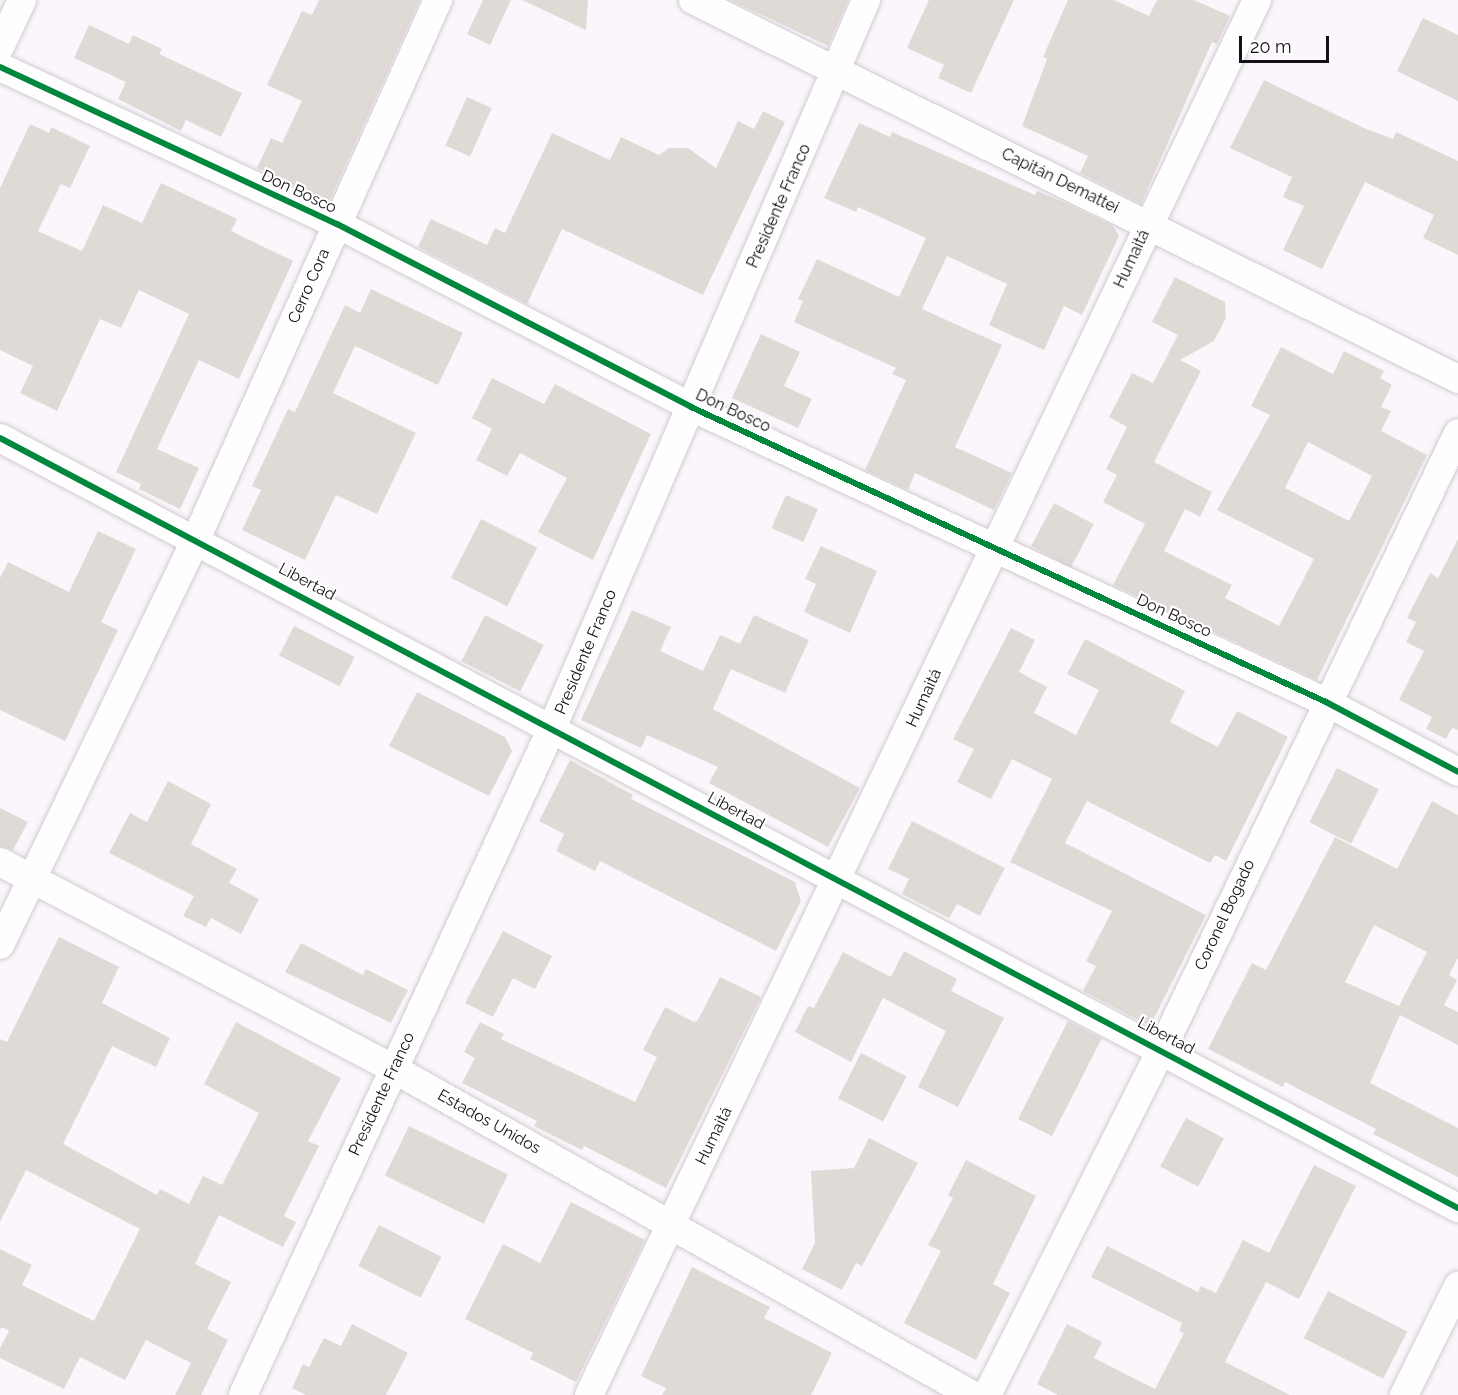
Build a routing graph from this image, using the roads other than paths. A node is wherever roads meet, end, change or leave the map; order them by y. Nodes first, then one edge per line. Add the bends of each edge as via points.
1 (22, 0) edge
2 (438, 0) edge
3 (693, 0) edge
4 (866, 0) edge
5 (1257, 0) edge
6 (0, 47) edge
7 (0, 67) edge
8 (837, 71) junction
9 (337, 224) junction
10 (1148, 225) junction
11 (1458, 379) edge
12 (691, 407) junction
13 (1458, 433) edge
14 (0, 438) edge
15 (196, 538) junction
16 (995, 547) junction
17 (1326, 702) junction
18 (552, 728) junction
19 (1458, 772) edge
20 (0, 862) edge
21 (32, 879) junction
22 (837, 880) junction
23 (0, 945) edge
24 (1162, 1049) junction
25 (394, 1069) junction
26 (1458, 1208) edge
27 (671, 1224) junction
28 (1458, 1286) edge
29 (243, 1395) edge
30 (589, 1395) edge
31 (972, 1395) edge
32 (987, 1395) edge
33 (1404, 1395) edge

1 - 6 street
2 - 9 street, Cerro Cora
3 - 8 street, Capitán Demattei
4 - 8 street, Presidente Franco
5 - 10 street, Humaitá
7 - 9 street, Don Bosco
8 - 10 street, Capitán Demattei
8 - 12 street, Presidente Franco
9 - 12 street, Don Bosco
9 - 15 street, Cerro Cora
10 - 11 street, Capitán Demattei
10 - 16 street, Humaitá
12 - 16 street, Don Bosco
12 - 18 street, Presidente Franco
13 - 17 street, Coronel Bogado
14 - 15 street, Libertad
15 - 18 street, Libertad
15 - 21 street, Cerro Cora
16 - 17 street, Don Bosco
16 - 22 street, Humaitá
17 - 19 street, Don Bosco
17 - 24 street, Coronel Bogado
18 - 22 street, Libertad
18 - 25 street, Presidente Franco
20 - 21 street, Estados Unidos
21 - 23 street, Cerro Cora
21 - 25 street, Estados Unidos
22 - 24 street, Libertad
22 - 27 street, Humaitá
24 - 26 street, Libertad
24 - 32 street, Coronel Bogado
25 - 27 street, Estados Unidos
25 - 29 street, Presidente Franco
27 - 30 street, Humaitá
27 - 31 street, Estados Unidos
28 - 33 street

